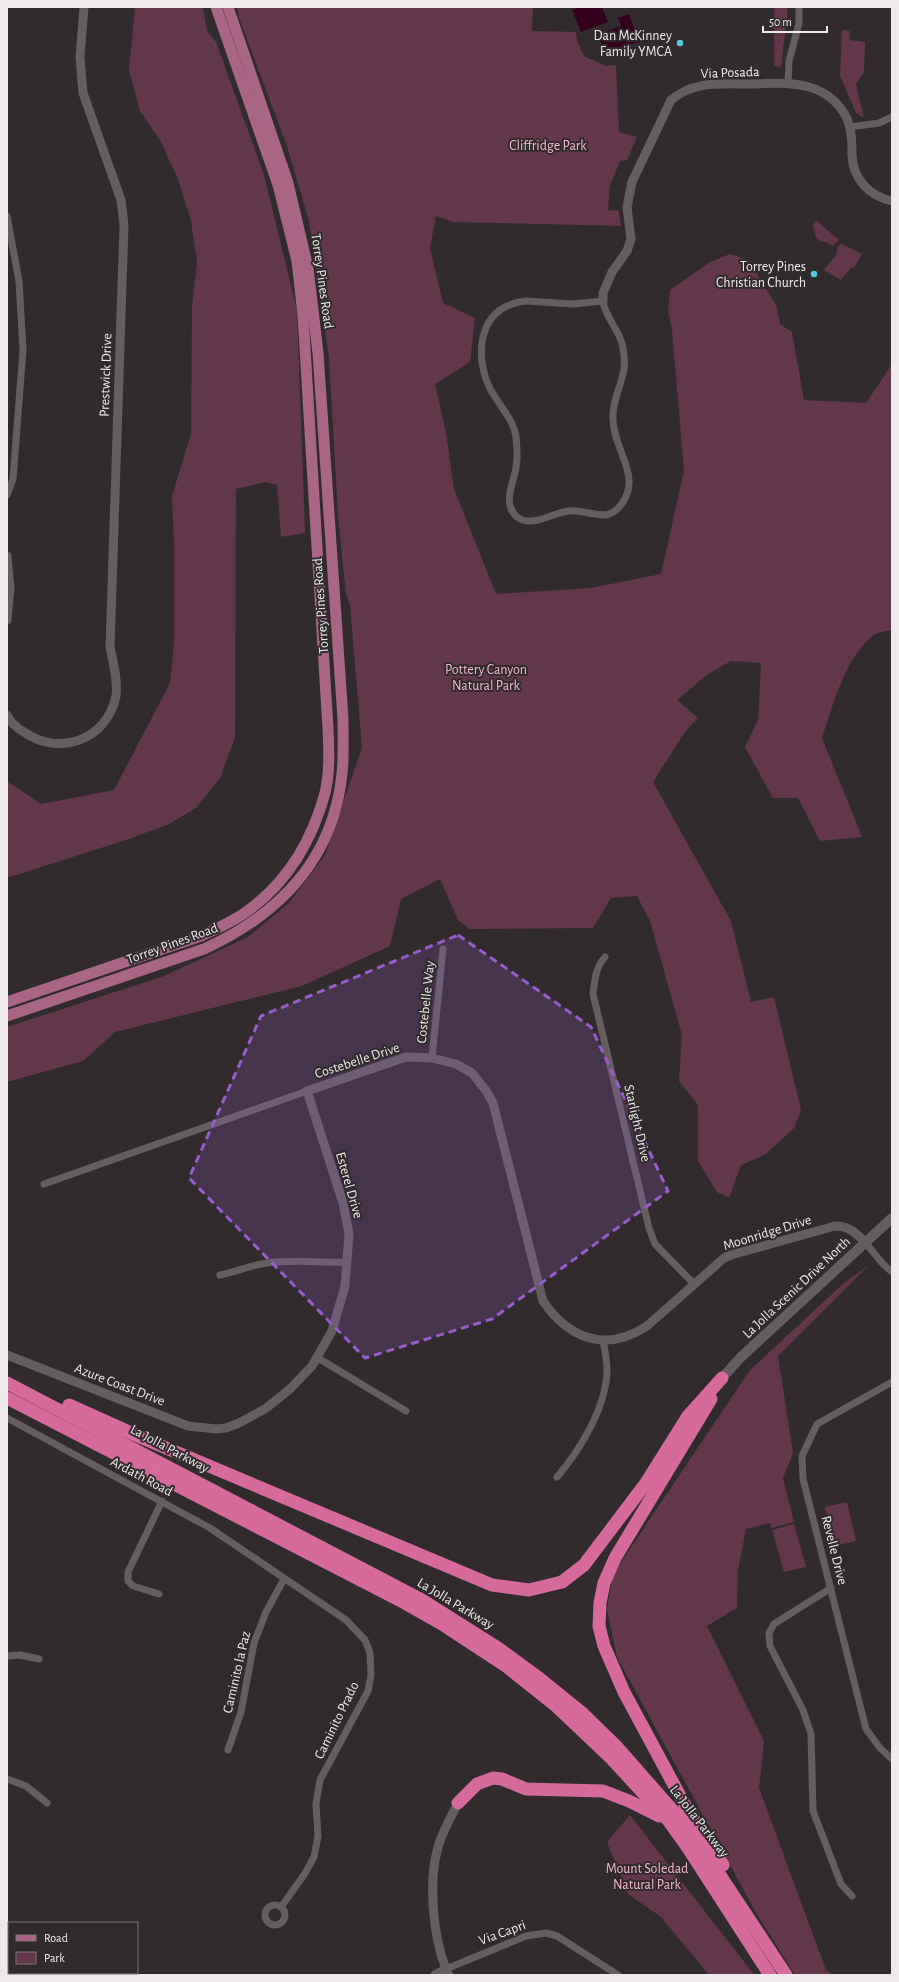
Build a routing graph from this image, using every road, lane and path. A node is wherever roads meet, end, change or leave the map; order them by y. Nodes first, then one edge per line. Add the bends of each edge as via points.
1 (84, 7) edge
2 (216, 7) edge
3 (228, 7) edge
4 (799, 7) edge
5 (788, 84) junction
6 (892, 117) edge
7 (850, 127) junction
8 (892, 201) edge
9 (7, 216) edge
10 (603, 301) junction
11 (7, 495) edge
12 (7, 556) edge
13 (7, 620) edge
14 (7, 715) edge
15 (443, 949) dead end
16 (605, 957) dead end
17 (7, 1002) edge
18 (7, 1016) edge
19 (432, 1058) junction
20 (307, 1091) junction
21 (44, 1184) dead end
22 (892, 1218) edge
23 (865, 1242) junction
24 (347, 1262) junction
25 (892, 1272) edge
26 (220, 1275) dead end
27 (694, 1284) junction
28 (603, 1340) junction
29 (7, 1354) edge
30 (318, 1358) junction
31 (722, 1378) junction
32 (7, 1379) edge
33 (7, 1382) edge
34 (892, 1382) edge
35 (7, 1398) edge
36 (406, 1411) dead end
37 (7, 1418) edge
38 (226, 1428) joint
39 (557, 1477) dead end
40 (162, 1501) junction
41 (260, 1564) joint
42 (284, 1579) junction
43 (831, 1588) junction
44 (159, 1594) dead end
45 (7, 1656) edge
46 (39, 1660) dead end
47 (228, 1750) dead end
48 (892, 1759) edge
49 (7, 1779) edge
50 (47, 1802) dead end
51 (458, 1802) joint
52 (668, 1820) junction
53 (852, 1896) dead end
54 (281, 1907) dead end
55 (752, 1925) junction
56 (448, 1972) edge
57 (435, 1975) edge
58 (618, 1975) edge
59 (770, 1975) edge
60 (786, 1975) edge

1 - 14 street, Prestwick Drive via 80,56 83,93 121,200 124,225 110,647 116,695 110,712 100,726 84,738 64,744 49,744 35,740 18,728
2 - 17 main road, Torrey Pines Road via 278,185 297,261 303,315 328,730 329,759 325,792 308,839 298,858 274,888 246,913 201,936
3 - 18 main road, Torrey Pines Road via 288,183 308,268 318,353 343,719 343,761 338,799 325,839 308,868 289,893 250,925 204,949
4 - 5 street via 799,23 789,61
5 - 7 street, Via Posada via 810,87 824,93 840,108
5 - 10 street, Via Posada via 699,86 682,91 671,100 632,182 627,207 631,239 627,251 612,272 603,294
6 - 7 street via 879,123
7 - 8 street, Via Posada via 852,160 858,178 871,193
9 - 11 street via 19,281 23,350 13,479
10 - 10 street via 604,309 623,346 624,369 614,398 612,420 630,477 628,494 619,508 607,515 572,510 557,512 531,522 517,517 508,501 517,466 516,435 510,418 494,396 482,367 481,339 488,322 503,308 513,303 526,301 573,304
12 - 13 street via 10,588
15 - 19 street, Costebelle Way
16 - 27 street, Starlight Drive via 595,973 593,994 649,1228 656,1244
19 - 20 street, Costebelle Drive via 406,1057
19 - 28 street, Costebelle Drive via 456,1064 472,1073 488,1092 493,1103 543,1301 554,1317 566,1327 580,1335
20 - 21 street, Costebelle Drive
20 - 24 street, Esterel Drive via 343,1203 349,1234
22 - 23 main road, La Jolla Scenic Drive North
23 - 25 street
23 - 27 street, Moonridge Drive via 844,1226 835,1226 731,1254
23 - 31 main road, La Jolla Scenic Drive North via 745,1353
24 - 26 street via 266,1263
24 - 30 street, Esterel Drive via 345,1286 332,1331
27 - 28 street, Moonridge Drive via 634,1335
28 - 39 street via 607,1370 604,1389 592,1423 572,1459
29 - 38 street, Azure Coast Drive via 188,1426
30 - 36 street
30 - 38 street, Esterel Drive via 290,1389 265,1409
31 - 32 highway via 688,1416 646,1483 584,1565 562,1582 529,1590 492,1585
31 - 55 highway via 615,1558 604,1583 599,1626 604,1646 624,1692 688,1809 739,1890
33 - 55 highway, La Jolla Parkway via 339,1555 422,1600 498,1648 581,1712 617,1747 681,1820 714,1865
34 - 43 street, Revelle Drive via 817,1424 802,1456 803,1479
35 - 52 highway, La Jolla Parkway via 386,1592 442,1624 506,1666 556,1706 612,1758
37 - 40 street, Ardath Road
40 - 41 street, Ardath Road via 210,1528
40 - 44 street via 128,1572 128,1581 133,1586
41 - 42 street, Caminito Prado
42 - 47 street, Caminito la Paz via 266,1612 254,1643 241,1712
42 - 54 street, Caminito Prado via 346,1620 365,1640 370,1653 370,1675 368,1691 320,1780 316,1804 318,1836 314,1857
43 - 48 street, Revelle Drive via 866,1729
43 - 53 street via 774,1624 769,1639 770,1646 803,1710 811,1734 813,1811 841,1884
45 - 46 street via 20,1655
49 - 50 street via 26,1786
51 - 52 highway via 477,1784 493,1778 506,1780 526,1790 603,1792 643,1807
51 - 56 street via 437,1848 434,1880 434,1922 442,1958
52 - 59 highway, La Jolla Parkway via 729,1909
55 - 60 highway, La Jolla Parkway
56 - 57 street, Via Capri
56 - 58 street, Via Capri via 526,1936 546,1933 557,1936

